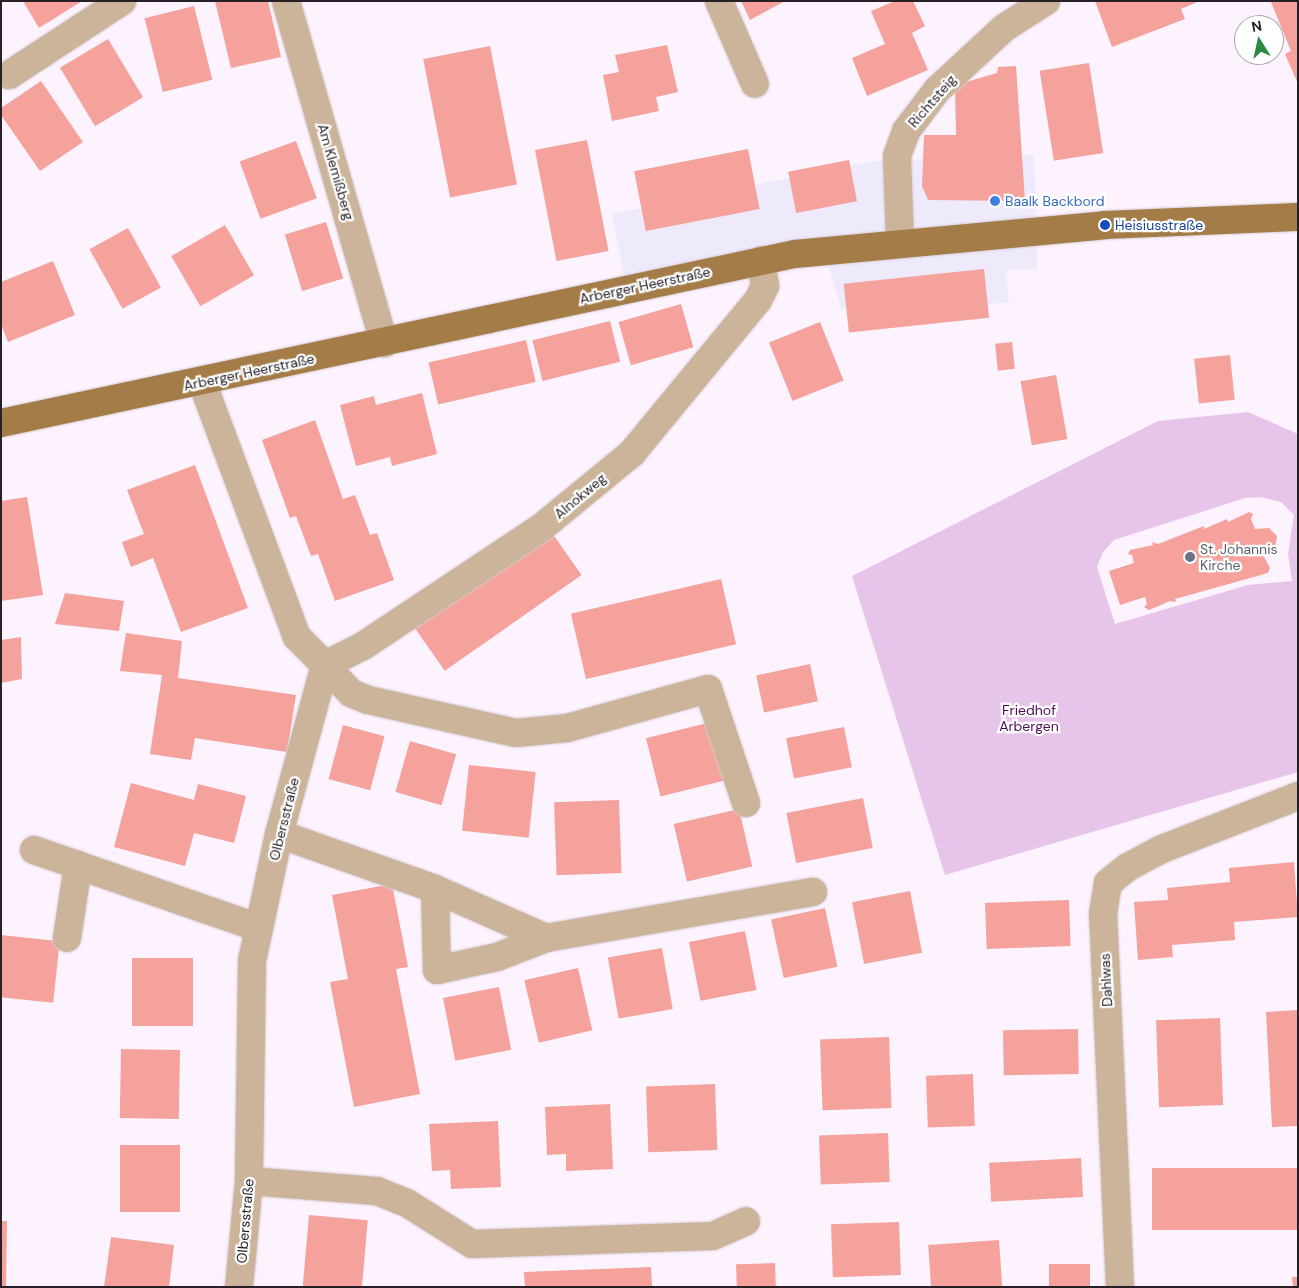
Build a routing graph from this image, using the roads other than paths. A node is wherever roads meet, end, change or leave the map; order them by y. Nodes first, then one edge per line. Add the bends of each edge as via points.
1 (122, 1) edge
2 (286, 1) edge
3 (719, 1) edge
4 (1046, 1) edge
5 (9, 75) dead end
6 (754, 84) dead end
7 (1298, 217) edge
8 (900, 243) junction
9 (761, 260) junction
10 (384, 343) junction
11 (202, 382) junction
12 (1, 423) edge
13 (325, 665) junction
14 (1298, 796) edge
15 (746, 803) dead end
16 (278, 834) junction
17 (34, 850) dead end
18 (78, 865) junction
19 (435, 889) junction
20 (813, 892) dead end
21 (259, 928) junction
22 (67, 938) dead end
23 (546, 938) junction
24 (249, 1181) junction
25 (746, 1221) dead end
26 (239, 1287) edge
27 (1120, 1287) edge

1 - 5 street
2 - 10 street, Am Klemißberg
3 - 6 street
4 - 8 street, Richtsteig via 1004,28 937,90 906,131 897,156
7 - 8 main road, Arberger Heerstraße via 1105,225
8 - 9 main road, Arberger Heerstraße
9 - 10 main road, Arberger Heerstraße
9 - 13 street, Alnokweg via 765,286 758,300 632,453 542,527 363,646
10 - 11 main road, Arberger Heerstraße
11 - 12 main road, Arberger Heerstraße
11 - 13 street via 297,637
13 - 15 street via 351,693 368,700 516,733 567,728 708,689
13 - 16 street, Olbersstraße
14 - 27 street, Dahlwas via 1162,849 1128,867 1108,883 1103,914
16 - 19 street
16 - 21 street, Olbersstraße
17 - 18 street
18 - 21 street
18 - 22 street
19 - 23 street
19 - 23 street via 437,970 497,957
20 - 23 street
21 - 24 street, Olbersstraße via 252,961
24 - 25 street via 377,1191 407,1203 472,1244 712,1236
24 - 26 street, Olbersstraße

